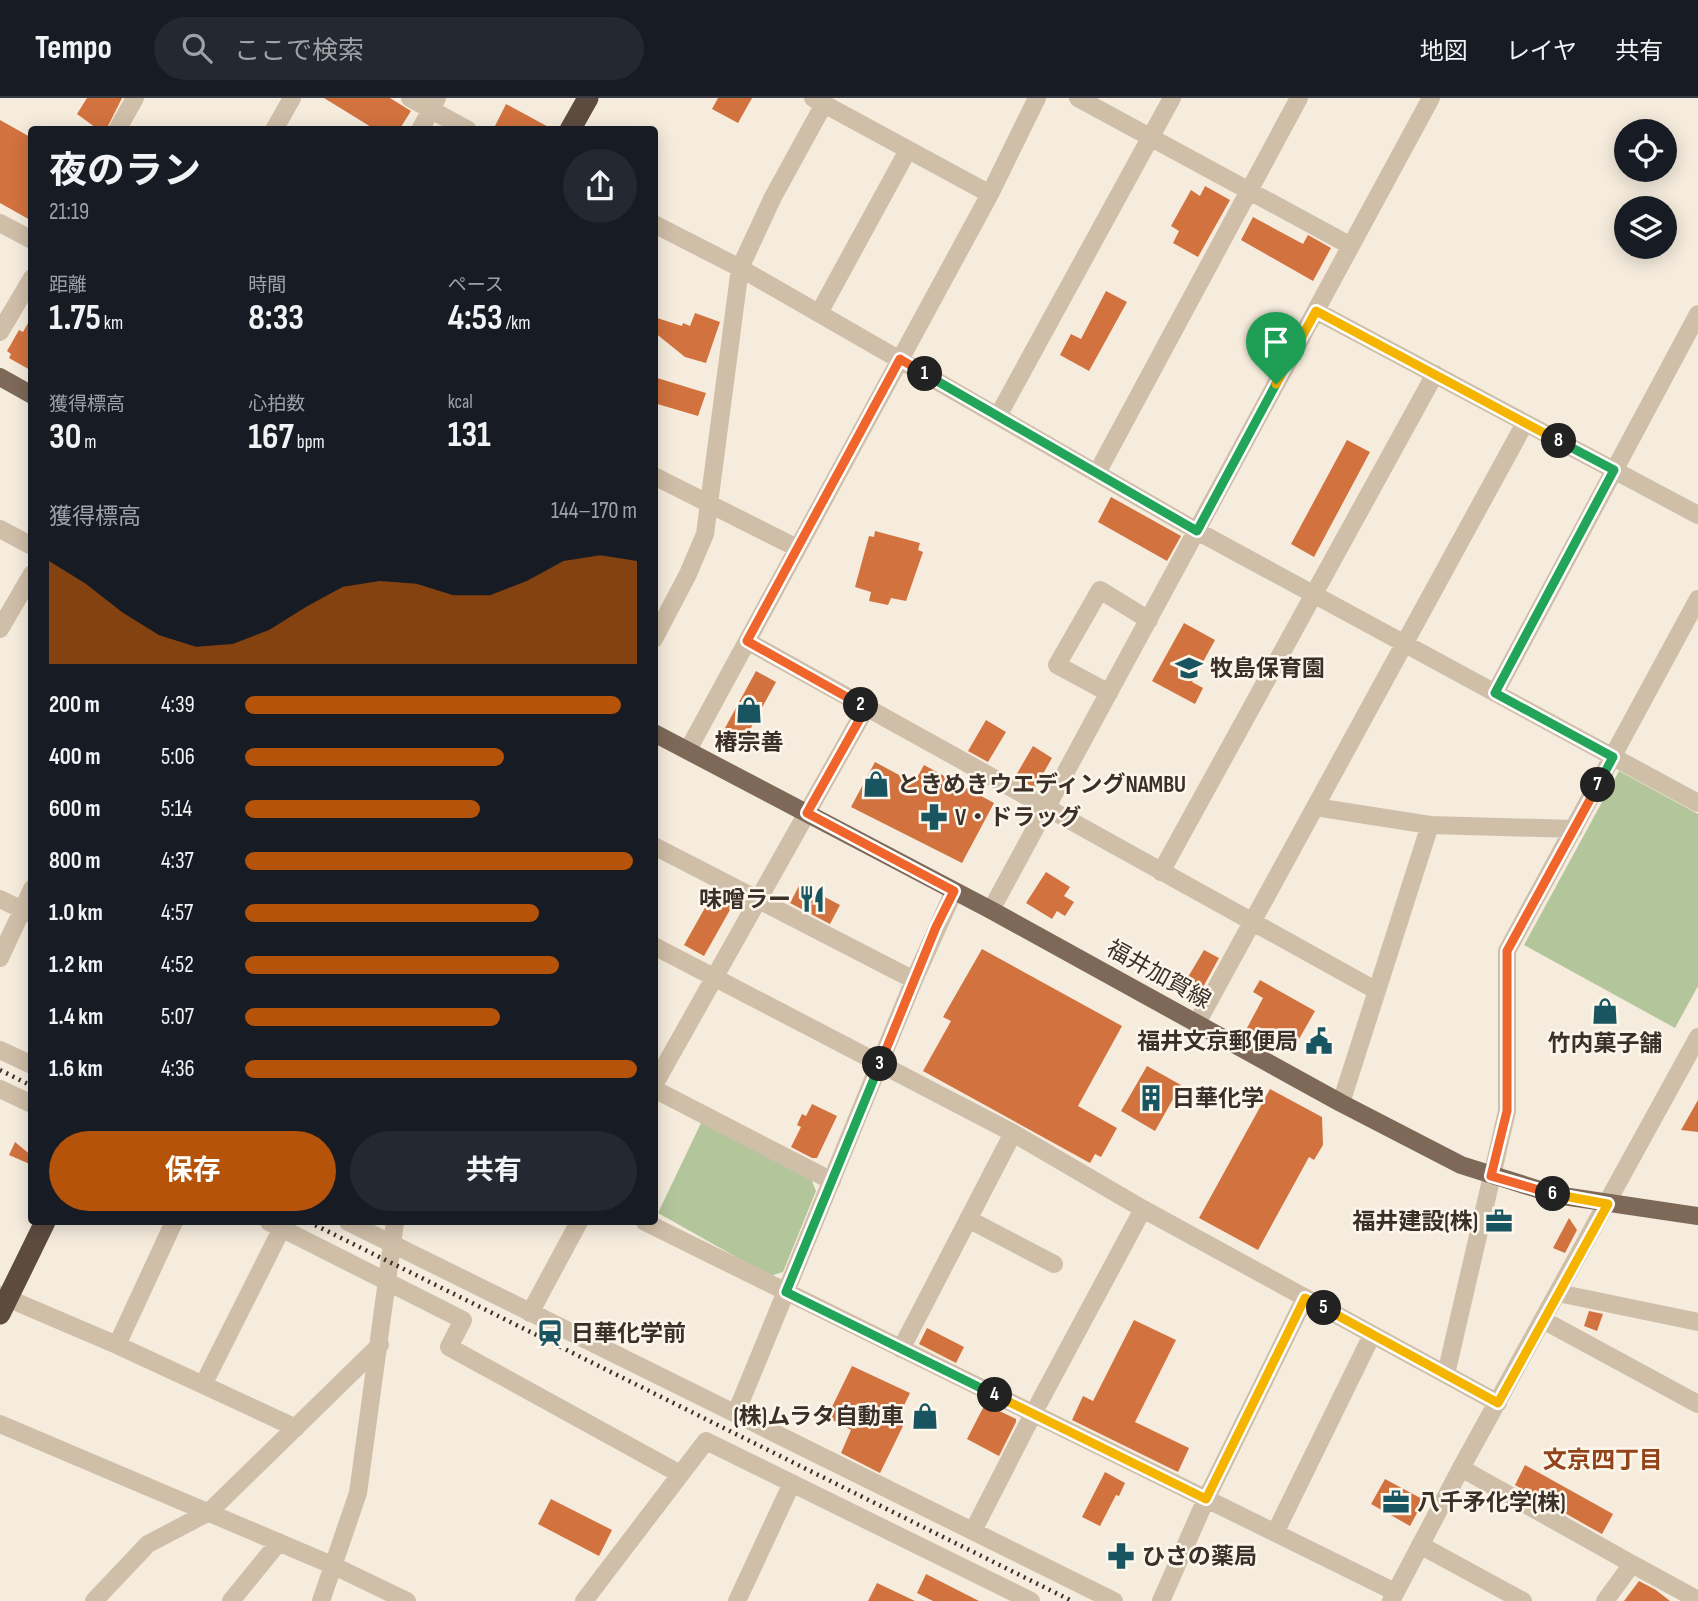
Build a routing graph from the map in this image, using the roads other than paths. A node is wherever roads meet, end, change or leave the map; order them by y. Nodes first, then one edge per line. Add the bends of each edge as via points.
1 (135, 98) edge
2 (292, 98) edge
3 (410, 98) edge
4 (588, 98) edge
5 (1037, 98) edge
6 (1079, 98) edge
7 (1172, 98) edge
8 (1299, 98) edge
9 (1431, 98) edge
10 (818, 101) edge
11 (434, 104) edge
12 (119, 126) edge
13 (276, 126) edge
14 (422, 126) edge
15 (462, 126) edge
16 (572, 126) edge
17 (1150, 138) junction
18 (908, 149) junction
19 (1250, 191) junction
20 (990, 194) junction
21 (0, 223) edge
22 (658, 226) edge
23 (28, 238) edge
24 (1351, 246) junction
25 (740, 268) junction
26 (28, 285) edge
27 (1316, 311) junction
28 (819, 313) junction
29 (1698, 314) edge
30 (0, 332) edge
31 (900, 359) junction
32 (1435, 374) junction
33 (0, 377) edge
34 (28, 393) edge
35 (998, 416) junction
36 (1525, 423) junction
37 (1614, 470) junction
38 (1097, 473) junction
39 (658, 478) edge
40 (709, 504) junction
41 (1698, 516) edge
42 (0, 529) edge
43 (1197, 531) junction
44 (28, 544) edge
45 (797, 548) junction
46 (28, 581) edge
47 (1314, 594) junction
48 (1698, 599) edge
49 (1149, 620) junction
50 (0, 629) edge
51 (658, 631) edge
52 (747, 641) junction
53 (1405, 644) junction
54 (1109, 693) junction
55 (1495, 693) junction
56 (866, 708) junction
57 (658, 735) edge
58 (688, 750) junction
59 (1613, 757) junction
60 (1696, 797) edge
61 (1315, 807) junction
62 (1047, 808) junction
63 (807, 813) junction
64 (1430, 825) junction
65 (1574, 830) junction
66 (658, 848) edge
67 (1161, 872) junction
68 (954, 891) junction
69 (0, 899) edge
70 (758, 900) junction
71 (991, 911) junction
72 (27, 912) edge
73 (1253, 923) junction
74 (658, 948) edge
75 (0, 958) edge
76 (714, 978) junction
77 (914, 980) junction
78 (1377, 991) junction
79 (1197, 1023) junction
80 (1698, 1037) edge
81 (0, 1050) edge
82 (881, 1062) junction
83 (28, 1063) edge
84 (658, 1080) edge
85 (0, 1088) edge
86 (658, 1089) edge
87 (28, 1102) edge
88 (1341, 1103) junction
89 (1013, 1133) junction
90 (1491, 1176) junction
91 (832, 1181) junction
92 (1608, 1204) junction
93 (1143, 1209) junction
94 (1698, 1216) edge
95 (968, 1219) junction
96 (43, 1225) edge
97 (173, 1225) edge
98 (275, 1225) edge
99 (354, 1225) edge
100 (395, 1225) edge
101 (577, 1225) edge
102 (651, 1225) edge
103 (392, 1244) junction
104 (1054, 1264) dead end
105 (387, 1280) junction
106 (786, 1292) junction
107 (1558, 1293) junction
108 (1305, 1298) junction
109 (2, 1303) edge
110 (530, 1313) junction
111 (1544, 1320) junction
112 (1698, 1322) edge
113 (1372, 1335) junction
114 (117, 1345) junction
115 (380, 1345) junction
116 (901, 1349) junction
117 (1446, 1374) junction
118 (203, 1385) junction
119 (1697, 1400) edge
120 (1498, 1403) junction
121 (736, 1413) junction
122 (1033, 1414) junction
123 (0, 1424) edge
124 (296, 1429) junction
125 (1461, 1468) junction
126 (680, 1474) junction
127 (792, 1483) junction
128 (1206, 1499) junction
129 (209, 1512) junction
130 (973, 1531) junction
131 (1275, 1533) junction
132 (279, 1542) junction
133 (1420, 1545) junction
134 (1632, 1564) junction
135 (332, 1565) junction
136 (1008, 1596) edge
137 (1393, 1596) edge
138 (1698, 1600) edge
139 (94, 1601) edge
140 (231, 1601) edge
141 (321, 1601) edge
142 (407, 1601) edge
143 (584, 1601) edge
144 (737, 1601) edge
145 (1031, 1601) edge
146 (1114, 1601) edge
147 (1161, 1601) edge
148 (1523, 1601) edge
149 (1605, 1601) edge

1 - 12 street
2 - 13 street
3 - 11 street
4 - 16 highway
5 - 20 street
6 - 17 street
7 - 17 street
8 - 19 street
9 - 24 street
10 - 18 street
10 - 25 street
11 - 14 street
11 - 15 street
17 - 19 street
17 - 35 street
18 - 20 street
18 - 28 street
19 - 24 street
19 - 38 street
20 - 31 street
21 - 23 street
22 - 25 street
24 - 27 street
25 - 28 street
25 - 40 street
26 - 30 street
27 - 32 street
27 - 43 street
28 - 31 street
29 - 37 street
31 - 35 street
31 - 45 street
32 - 36 street
32 - 47 street
33 - 34 main road
35 - 38 street
36 - 37 street
36 - 53 street
37 - 41 street
37 - 55 street
38 - 43 street
39 - 40 street
40 - 45 street
40 - 51 street via 705,534
42 - 44 street
43 - 47 street
43 - 49 street
45 - 52 street
46 - 50 street
47 - 53 street
47 - 67 street
48 - 59 street
49 - 54 street
49 - 54 street via 1100,590 1057,665
52 - 56 street
52 - 58 street
53 - 55 street
53 - 61 street
54 - 62 street
55 - 59 street
56 - 62 street
56 - 63 street
57 - 58 main road, 福井加賀線
58 - 63 main road, 福井加賀線
59 - 60 street
59 - 65 street
61 - 64 street
61 - 73 street
62 - 67 street
62 - 71 street
63 - 68 main road, 福井加賀線
63 - 70 street
64 - 65 street
64 - 78 street
65 - 90 street via 1507,951 1507,1111
66 - 70 street
67 - 73 street
68 - 71 main road, 福井加賀線
68 - 77 street
69 - 72 street
70 - 76 street
70 - 77 street
71 - 79 main road, 福井加賀線
72 - 75 street
73 - 78 street
73 - 79 street
74 - 76 street
76 - 82 street
76 - 84 street
77 - 82 street
78 - 88 street
79 - 88 main road, 福井加賀線
80 - 92 street
81 - 83 street
82 - 89 street
82 - 91 street
85 - 87 street
86 - 91 street
88 - 90 main road, 福井加賀線
89 - 93 street
89 - 95 street
90 - 92 main road, 福井加賀線
90 - 117 street
91 - 106 street
92 - 94 main road, 福井加賀線
92 - 107 street
93 - 108 street
93 - 122 street
95 - 104 street
95 - 116 street
96 - 109 highway
97 - 114 street
98 - 105 street
98 - 118 street
99 - 103 street
100 - 103 street
101 - 110 street
102 - 106 street
103 - 105 street
103 - 110 street
105 - 115 street
105 - 126 street via 463,1320 449,1347
106 - 116 street
106 - 121 street
107 - 111 street
107 - 112 street
108 - 113 street
108 - 128 street
109 - 114 street
110 - 121 street
111 - 119 street
111 - 120 street
113 - 117 street
113 - 131 street
114 - 118 street
115 - 124 street
115 - 135 street via 358,1493
116 - 122 street
117 - 120 street
118 - 124 street
120 - 125 street
121 - 130 street
122 - 128 street
122 - 130 street
123 - 129 street
124 - 129 street
125 - 133 street
125 - 134 street
126 - 127 street via 706,1441
126 - 143 street
127 - 136 street
127 - 144 street
128 - 131 street
128 - 147 street
129 - 132 street
129 - 139 street via 148,1544
130 - 146 street
131 - 137 street
132 - 135 street
132 - 140 street
133 - 137 street
133 - 148 street
134 - 138 street
134 - 149 street
135 - 141 street
135 - 142 street
136 - 145 street

